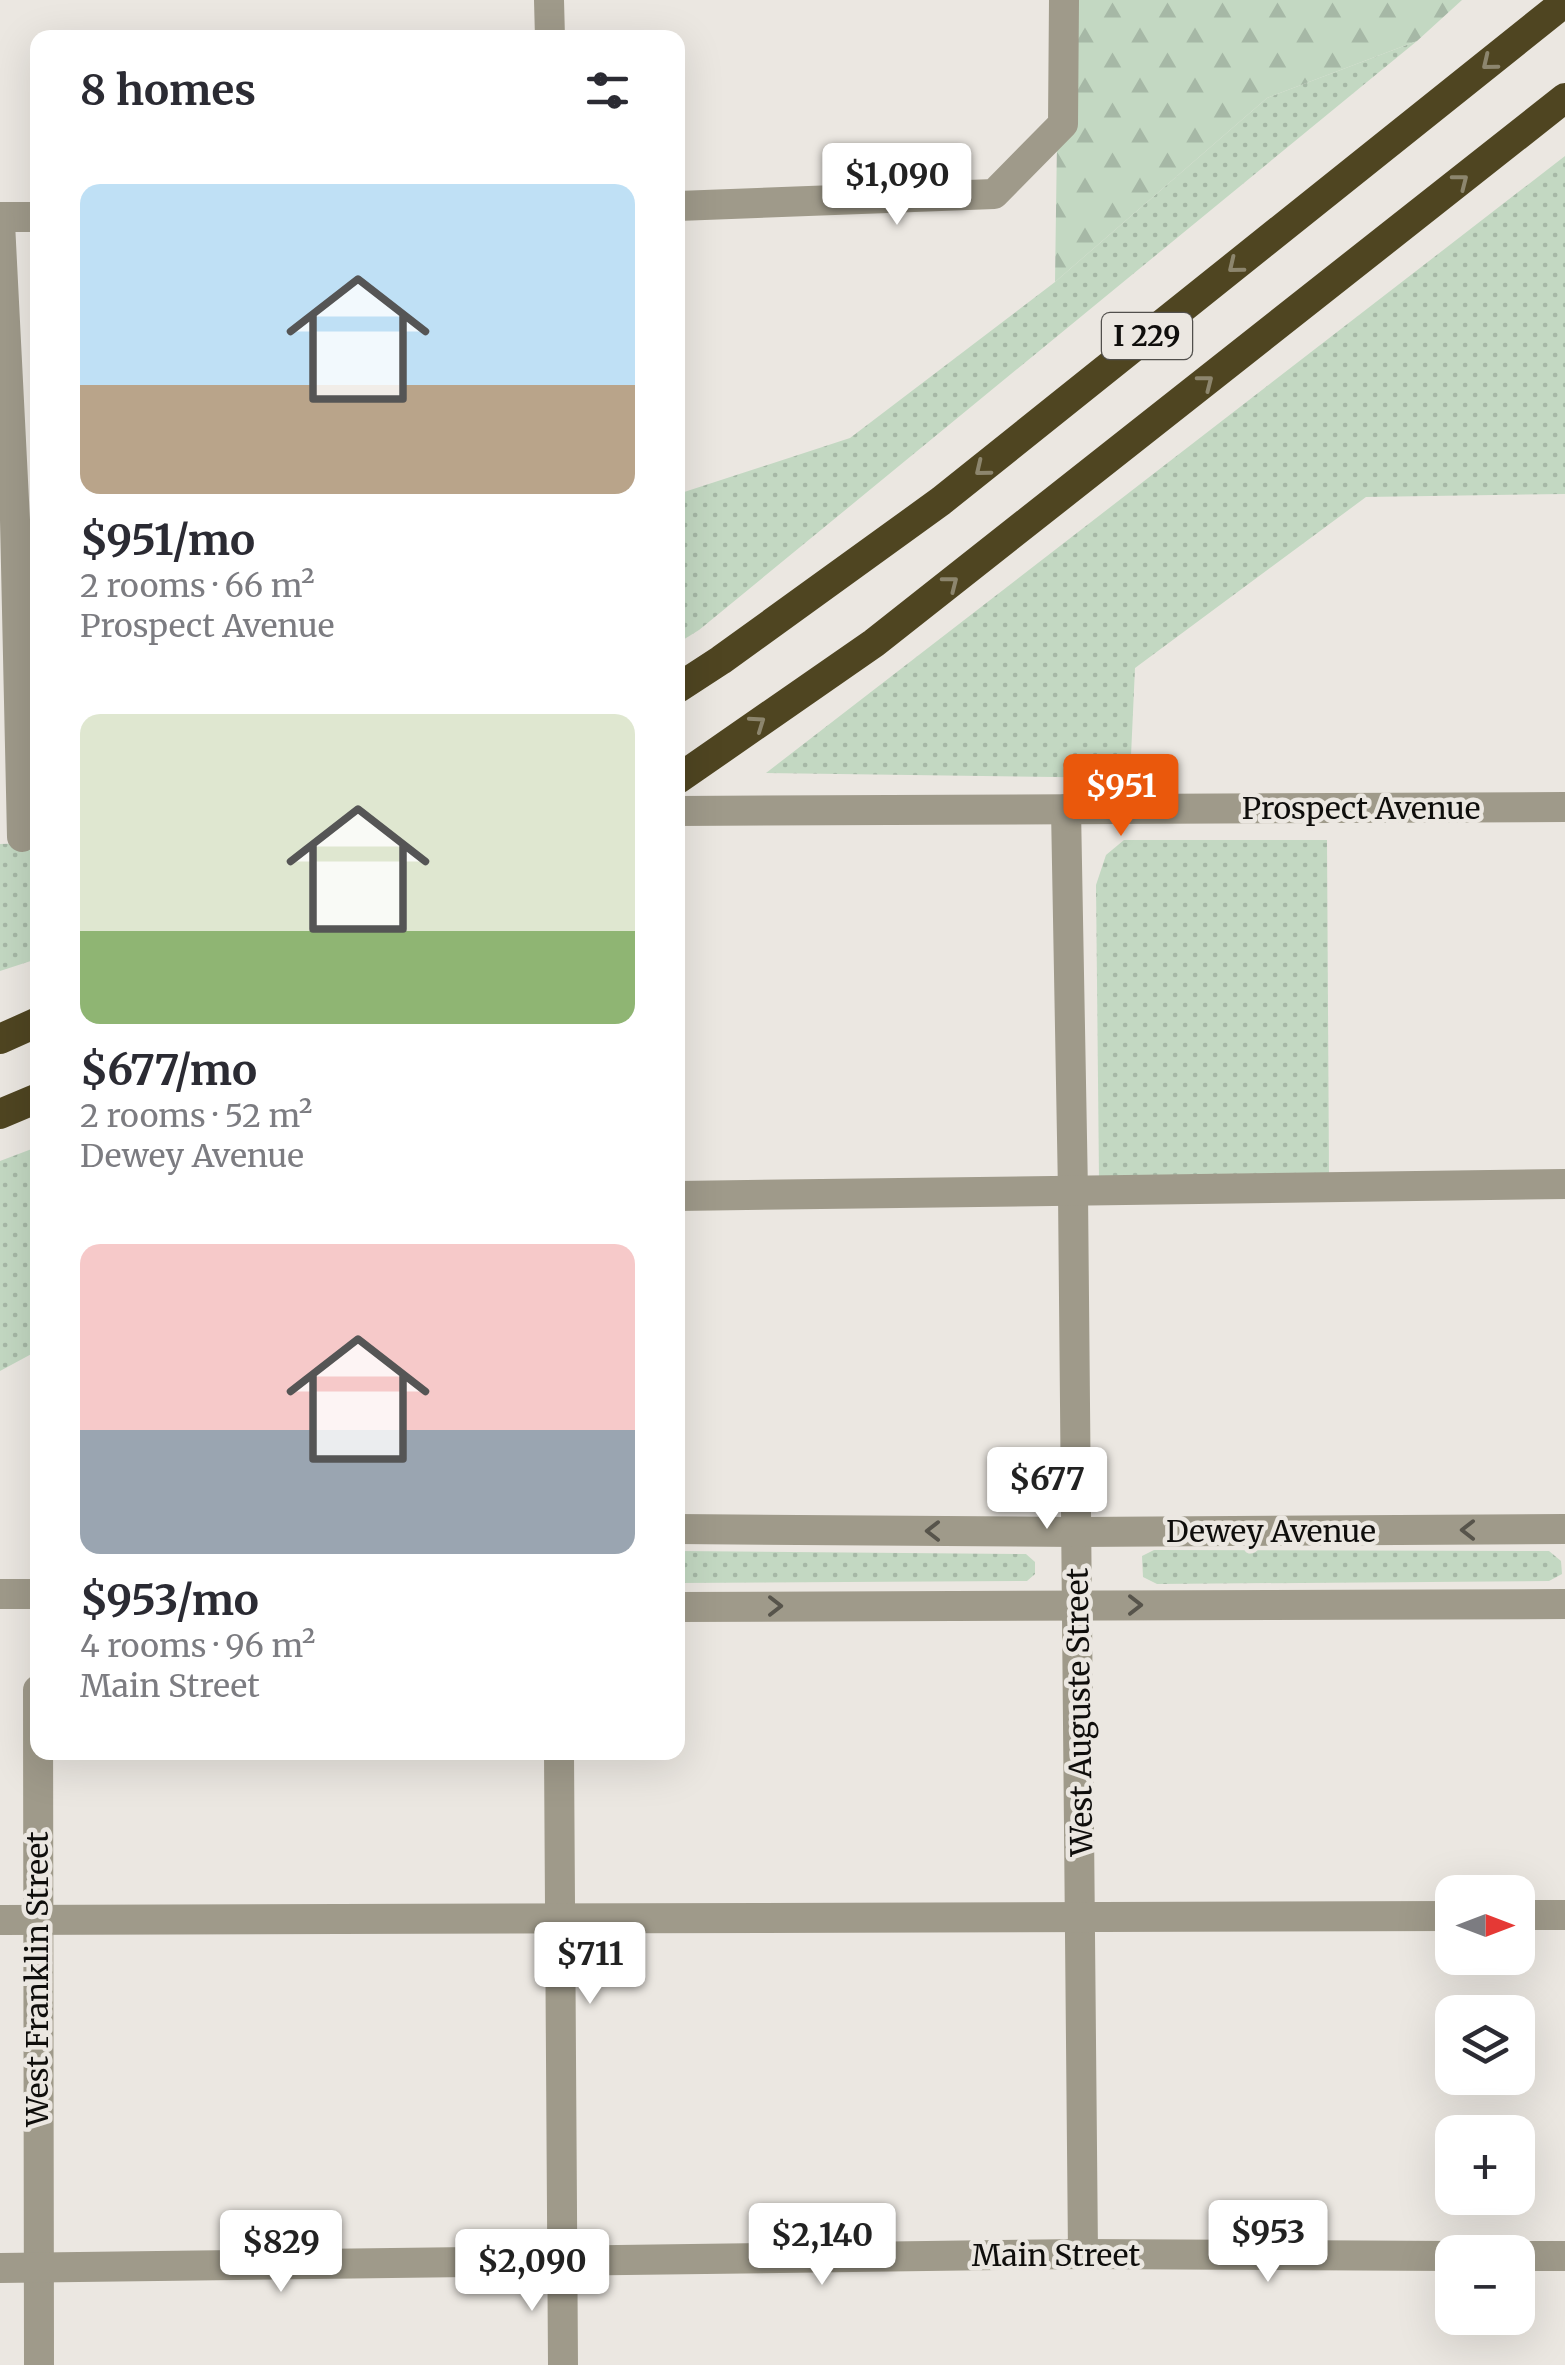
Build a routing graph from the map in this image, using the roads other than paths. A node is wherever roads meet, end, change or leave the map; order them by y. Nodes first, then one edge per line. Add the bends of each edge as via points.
1 (550, 0) edge
2 (1064, 0) edge
3 (1565, 2) edge
4 (550, 30) edge
5 (1565, 98) edge
6 (685, 206) edge
7 (30, 218) edge
8 (0, 220) edge
9 (18, 520) edge
10 (685, 683) edge
11 (685, 774) edge
12 (1565, 808) edge
13 (1066, 809) junction
14 (685, 811) edge
15 (20, 837) edge
16 (30, 1025) edge
17 (0, 1038) edge
18 (30, 1101) edge
19 (0, 1114) edge
20 (1565, 1184) edge
21 (1074, 1192) junction
22 (685, 1196) edge
23 (685, 1529) edge
24 (1565, 1529) edge
25 (1077, 1532) junction
26 (0, 1594) edge
27 (30, 1594) edge
28 (1565, 1604) edge
29 (1077, 1605) junction
30 (685, 1607) edge
31 (37, 1760) edge
32 (559, 1760) edge
33 (1535, 1915) edge
34 (1565, 1915) edge
35 (560, 1916) junction
36 (1435, 1916) edge
37 (36, 1919) junction
38 (1082, 1919) junction
39 (0, 1920) edge
40 (1083, 2254) junction
41 (1435, 2256) edge
42 (1535, 2256) edge
43 (1565, 2256) edge
44 (561, 2261) junction
45 (0, 2268) edge
46 (38, 2268) junction
47 (39, 2365) edge
48 (563, 2365) edge

1 - 4 street
2 - 6 street via 1063,124 994,194
3 -> 10 highway, I 229 via 941,501
11 -> 5 highway, I 229 via 874,643
7 - 8 street
8 - 9 street
9 - 15 street
12 - 13 street, Prospect Avenue
13 - 14 street, Prospect Avenue
13 - 21 street, West Auguste Street
16 - 17 highway
18 - 19 highway
20 - 21 street
21 - 22 street
21 - 25 street, West Auguste Street
25 -> 23 street, Dewey Avenue
24 -> 25 street, Dewey Avenue
25 - 29 street, West Auguste Street
26 - 27 street
29 -> 28 street
30 -> 29 street
29 - 38 street, West Auguste Street
31 - 37 street, West Franklin Street
32 - 35 street
33 - 34 street
35 - 37 street
35 - 38 street
35 - 44 street
36 - 38 street
37 - 39 street
37 - 46 street, West Franklin Street
38 - 40 street, West Auguste Street
40 - 41 street, Main Street
40 - 44 street, Main Street
42 - 43 street
44 - 46 street, Main Street
44 - 48 street
45 - 46 street, Main Street
46 - 47 street, West Franklin Street

